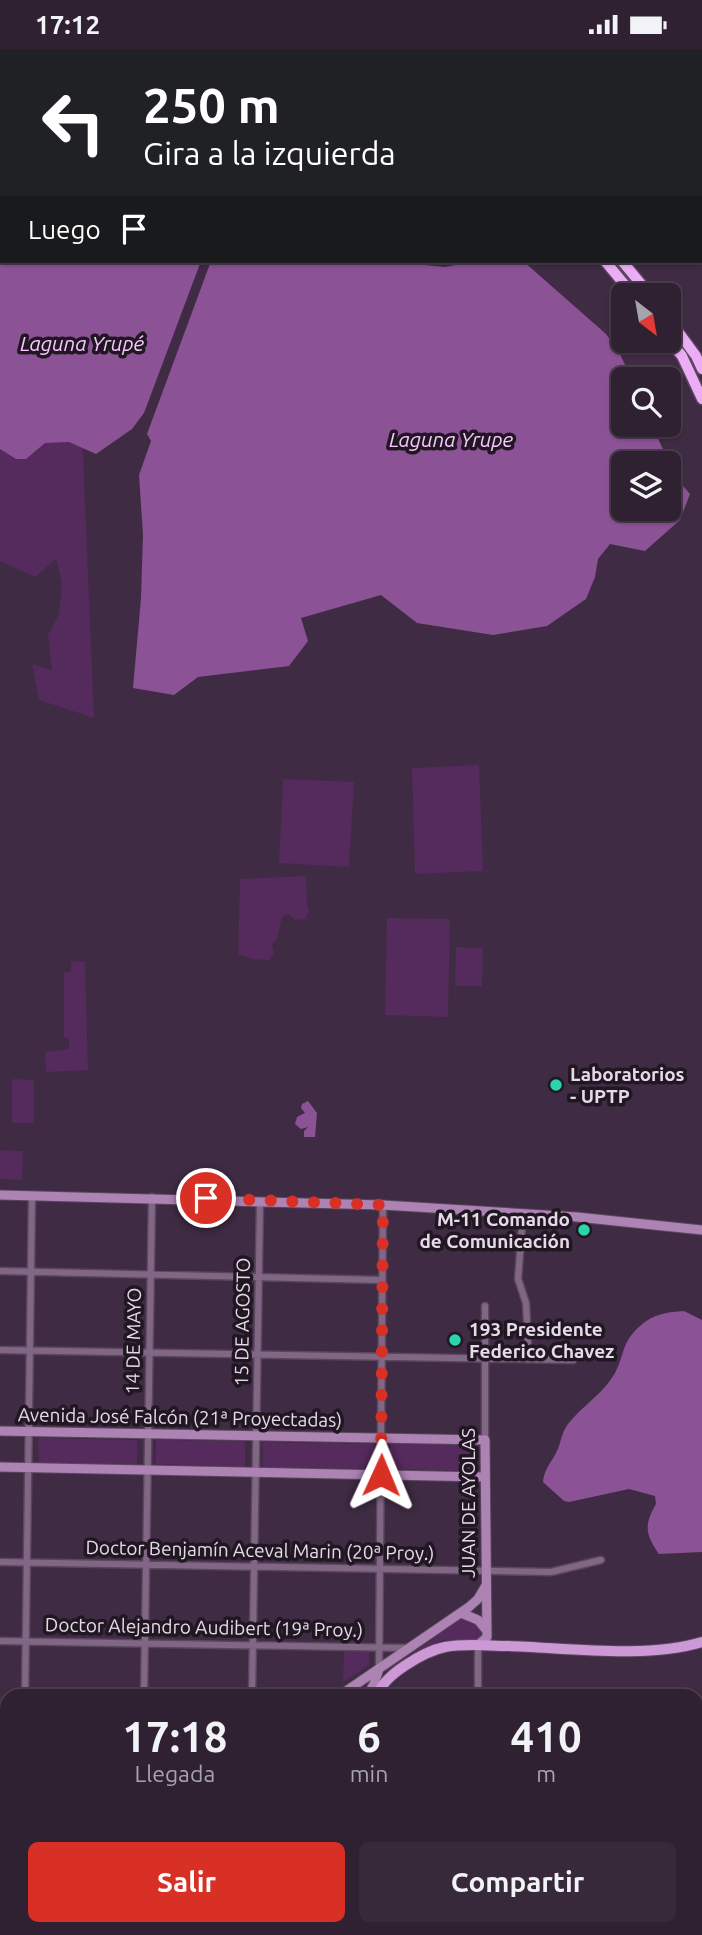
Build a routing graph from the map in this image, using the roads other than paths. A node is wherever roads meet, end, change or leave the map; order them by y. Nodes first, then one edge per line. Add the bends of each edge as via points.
1 (607, 263) edge
2 (624, 263) edge
3 (623, 283) edge
4 (640, 283) edge
5 (681, 336) edge
6 (680, 353) edge
7 (702, 369) edge
8 (702, 399) edge
9 (0, 1195) edge
10 (33, 1195) junction
11 (152, 1197) junction
12 (261, 1200) junction
13 (383, 1205) junction
14 (523, 1214) junction
15 (702, 1230) edge
16 (0, 1271) edge
17 (31, 1272) junction
18 (150, 1275) junction
19 (259, 1277) junction
20 (382, 1280) junction
21 (485, 1306) dead end
22 (528, 1343) dead end
23 (0, 1350) edge
24 (30, 1351) junction
25 (148, 1353) junction
26 (257, 1355) junction
27 (382, 1357) junction
28 (486, 1359) junction
29 (573, 1360) dead end
30 (0, 1431) edge
31 (29, 1432) junction
32 (147, 1434) junction
33 (256, 1436) junction
34 (381, 1438) junction
35 (485, 1440) junction
36 (0, 1467) edge
37 (28, 1467) junction
38 (147, 1470) junction
39 (256, 1472) junction
40 (381, 1475) junction
41 (484, 1477) junction
42 (601, 1560) dead end
43 (0, 1562) edge
44 (27, 1563) junction
45 (145, 1565) junction
46 (254, 1566) junction
47 (380, 1568) junction
48 (485, 1570) junction
49 (485, 1585) junction
50 (461, 1613) junction
51 (487, 1634) junction
52 (0, 1641) edge
53 (26, 1642) junction
54 (702, 1642) edge
55 (144, 1643) junction
56 (253, 1645) junction
57 (478, 1645) junction
58 (499, 1646) junction
59 (379, 1647) junction
60 (408, 1648) junction
61 (379, 1668) junction
62 (25, 1689) edge
63 (144, 1689) edge
64 (252, 1689) edge
65 (349, 1689) edge
66 (371, 1689) edge
67 (380, 1689) edge
68 (478, 1689) edge

1 - 3 highway
2 - 4 highway
5 - 7 highway
6 - 8 highway
9 - 10 main road
10 - 11 main road
10 - 17 street
11 - 12 main road
11 - 18 street, 14 DE MAYO
12 - 13 main road
12 - 19 street, 15 DE AGOSTO
13 - 14 main road
13 - 20 street
14 - 15 main road
14 - 22 street via 518,1279 526,1303
16 - 17 street
17 - 18 street
17 - 24 street
18 - 19 street
18 - 25 street, 14 DE MAYO
19 - 20 street
19 - 26 street, 15 DE AGOSTO
20 - 27 street
21 - 28 street, JUAN DE AYOLAS
23 - 24 street
24 - 25 street
24 - 31 street
25 - 26 street
25 - 32 street, 14 DE MAYO
26 - 27 street
26 - 33 street, 15 DE AGOSTO
27 - 28 street
27 - 34 street
28 - 29 street
28 - 35 street, JUAN DE AYOLAS
30 - 31 main road, Avenida José Falcón (21ª Proyectadas)
31 - 32 main road, Avenida José Falcón (21ª Proyectadas)
31 - 37 street
32 - 33 main road, Avenida José Falcón (21ª Proyectadas)
32 - 38 street, 14 DE MAYO
33 - 34 main road, Avenida José Falcón (21ª Proyectadas)
33 - 39 street, 15 DE AGOSTO
34 - 35 main road, Avenida José Falcón (21ª Proyectadas)
34 - 40 street
35 - 41 main road, JUAN DE AYOLAS
36 - 37 main road
37 - 38 main road
37 - 44 street
38 - 39 main road
38 - 45 street, 14 DE MAYO
39 - 40 main road
39 - 46 street, 15 DE AGOSTO
40 - 41 main road
40 - 47 street
41 - 48 main road, JUAN DE AYOLAS
42 - 48 street, Doctor Benjamín Aceval Marin (20ª Proy.) via 551,1572
43 - 44 street, Doctor Benjamín Aceval Marin (20ª Proy.)
44 - 45 street, Doctor Benjamín Aceval Marin (20ª Proy.)
44 - 53 street
45 - 46 street, Doctor Benjamín Aceval Marin (20ª Proy.)
45 - 55 street, 14 DE MAYO
46 - 47 street, Doctor Benjamín Aceval Marin (20ª Proy.)
46 - 56 street, 15 DE AGOSTO
47 - 48 street, Doctor Benjamín Aceval Marin (20ª Proy.)
47 - 59 street
48 - 49 main road, JUAN DE AYOLAS
49 - 50 main road via 478,1599
49 - 51 main road, JUAN DE AYOLAS
50 - 51 main road via 478,1620
50 - 60 main road
51 - 57 main road
51 - 58 main road via 490,1643
52 - 53 street, Doctor Alejandro Audibert (19ª Proy.)
53 - 55 street, Doctor Alejandro Audibert (19ª Proy.)
53 - 62 street
54 - 58 main road via 654,1651
55 - 56 street, Doctor Alejandro Audibert (19ª Proy.)
55 - 63 street, 14 DE MAYO
56 - 59 street, Doctor Alejandro Audibert (19ª Proy.)
56 - 64 street, 15 DE AGOSTO
57 - 58 main road
57 - 67 main road via 442,1647 391,1675
57 - 68 street
59 - 60 street, Doctor Alejandro Audibert (19ª Proy.)
59 - 61 street
60 - 61 main road
61 - 65 main road
61 - 66 main road

